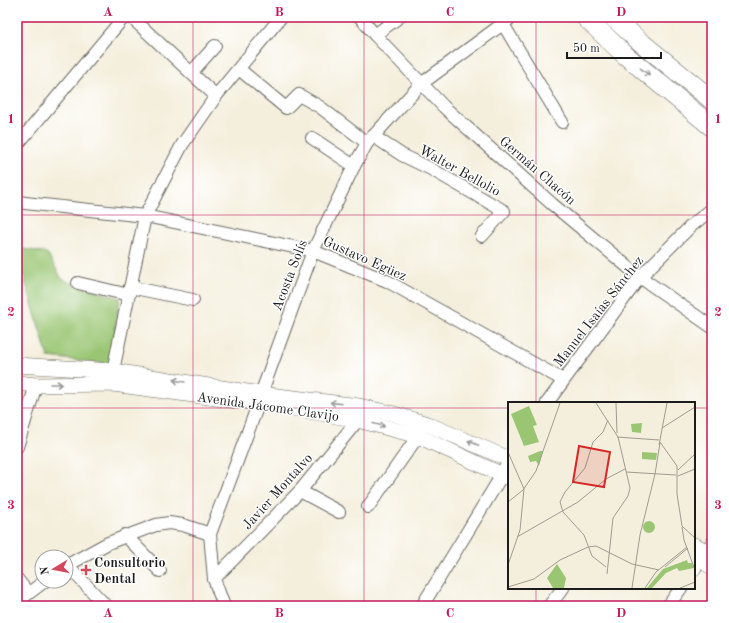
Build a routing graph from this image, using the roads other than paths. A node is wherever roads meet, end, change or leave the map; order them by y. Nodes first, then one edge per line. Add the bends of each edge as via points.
1 (124, 17) edge
2 (132, 17) edge
3 (281, 17) edge
4 (360, 17) edge
5 (399, 17) edge
6 (585, 17) edge
7 (613, 17) edge
8 (507, 20) edge
9 (374, 35) junction
10 (215, 46) dead end
11 (239, 69) junction
12 (191, 73) junction
13 (421, 84) junction
14 (216, 96) junction
15 (712, 100) edge
16 (562, 122) dead end
17 (712, 127) edge
18 (312, 138) dead end
19 (370, 140) junction
20 (17, 145) edge
21 (354, 166) junction
22 (17, 201) edge
23 (712, 209) edge
24 (145, 216) junction
25 (482, 236) dead end
26 (313, 251) junction
27 (640, 277) junction
28 (78, 283) dead end
29 (129, 291) junction
30 (193, 300) dead end
31 (712, 327) edge
32 (17, 365) edge
33 (113, 378) junction
34 (564, 380) junction
35 (17, 383) edge
36 (36, 385) junction
37 (260, 398) junction
38 (548, 402) edge
39 (358, 420) junction
40 (418, 436) junction
41 (17, 446) edge
42 (508, 458) edge
43 (508, 462) edge
44 (505, 476) edge
45 (300, 491) junction
46 (368, 507) dead end
47 (339, 512) dead end
48 (210, 534) junction
49 (125, 535) junction
50 (74, 562) edge
51 (160, 571) dead end
52 (74, 574) edge
53 (17, 579) edge
54 (214, 579) junction
55 (34, 589) edge
56 (562, 589) edge
57 (680, 589) edge
58 (28, 593) junction
59 (17, 602) edge
60 (106, 606) edge
61 (224, 606) edge
62 (422, 606) edge
63 (549, 606) edge
64 (668, 606) edge

1 - 20 street
2 - 12 street
3 - 11 street
4 - 9 street, Germán Chacón
5 - 9 street
6 -> 17 main road via 625,55
7 - 15 main road
8 - 13 street, Acosta Solís
8 - 16 street
9 - 13 street, Germán Chacón
10 - 12 street
11 - 14 street
11 - 19 street, Walter Bellolio via 286,108 299,95
12 - 14 street
13 - 19 street, Acosta Solís
13 - 27 street, Germán Chacón via 552,204
14 - 24 street via 182,145
18 - 21 street
19 - 21 street, Acosta Solís
19 - 25 street, Walter Bellolio via 431,169 504,211
21 - 26 street, Acosta Solís
22 - 24 street, Gustavo Egüez
23 - 27 street, Manuel Isaías Sánchez via 691,226
24 - 26 street, Gustavo Egüez
24 - 29 street
26 - 34 street, Gustavo Egüez via 387,281
26 - 37 street, Acosta Solís
27 - 31 street, Germán Chacón
27 - 34 street, Manuel Isaías Sánchez
28 - 29 street
29 - 30 street
29 - 33 street
32 - 33 street, Avenida Jácome Clavijo
36 -> 33 street, Avenida Jácome Clavijo
33 - 37 street, Avenida Jácome Clavijo via 238,401
34 - 38 street, Manuel Isaías Sánchez
35 - 36 street, Avenida Jácome Clavijo
36 - 41 street
37 - 39 street, Avenida Jácome Clavijo
42 -> 37 street, Avenida Jácome Clavijo via 427,424 394,414 359,406
37 - 48 street, Acosta Solís
39 -> 40 street, Avenida Jácome Clavijo
39 - 45 street, Javier Montalvo
40 - 44 street, Avenida Jácome Clavijo
40 - 46 street
43 - 44 street
44 - 62 street
45 - 47 street
45 - 54 street, Javier Montalvo
48 - 49 street via 169,523
48 - 54 street, Acosta Solís
49 - 50 street
49 - 51 street
52 - 60 street
53 - 58 street
54 - 61 street, Acosta Solís
55 - 58 street
56 - 63 street
57 - 64 street
58 - 59 street

